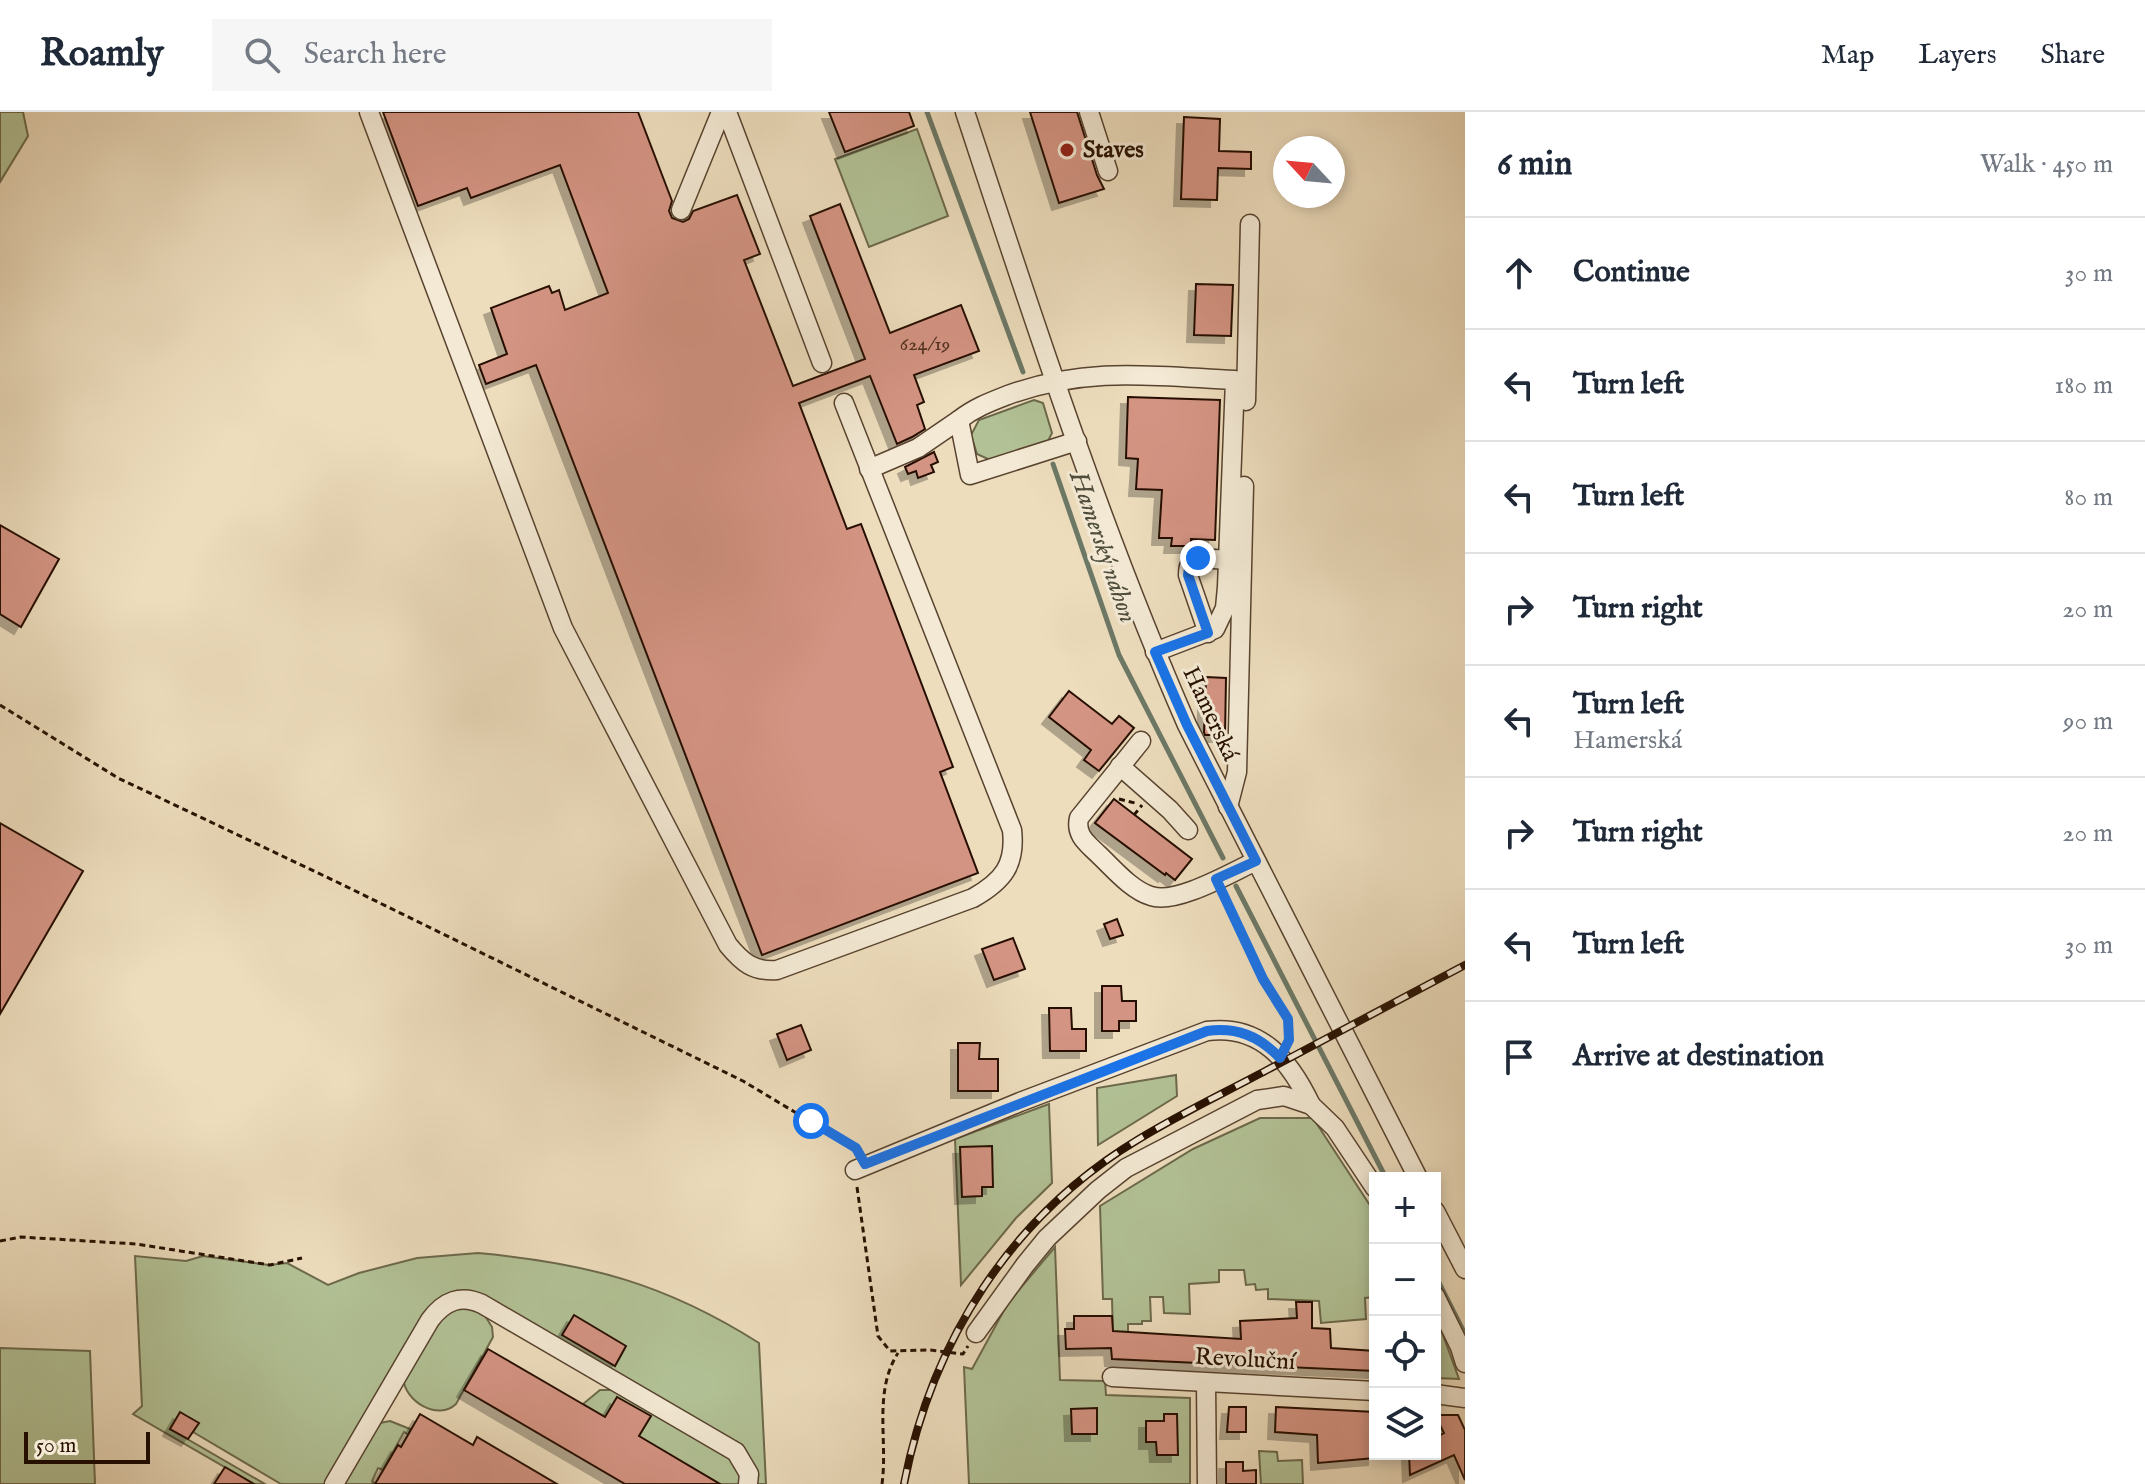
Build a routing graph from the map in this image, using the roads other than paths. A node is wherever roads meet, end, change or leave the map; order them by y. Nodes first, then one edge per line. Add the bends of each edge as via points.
1 (369, 112) edge
2 (721, 112) edge
3 (727, 112) edge
4 (965, 112) edge
5 (1089, 112) edge
6 (1108, 171) dead end
7 (681, 210) dead end
8 (1250, 224) dead end
9 (822, 363) dead end
10 (1054, 382) junction
11 (844, 403) dead end
12 (959, 420) junction
13 (1077, 441) junction
14 (869, 469) junction
15 (1229, 560) junction
16 (1208, 633) junction
17 (1155, 652) junction
18 (1141, 741) dead end
19 (1120, 766) junction
20 (1228, 807) junction
21 (1188, 830) dead end
22 (1256, 861) junction
23 (1311, 1105) junction
24 (860, 1167) road end
25 (1415, 1172) edge
26 (1369, 1179) edge
27 (1441, 1223) edge
28 (1465, 1269) edge
29 (1441, 1308) edge
30 (976, 1333) road end
31 (1465, 1363) edge
32 (1112, 1377) dead end
33 (1206, 1383) junction
34 (1369, 1391) edge
35 (1441, 1395) edge
36 (1465, 1398) edge
37 (334, 1484) edge
38 (748, 1484) edge
39 (1207, 1484) edge

1 - 14 street via 563,628 728,945 756,969 777,970 973,898 1000,880 1014,848 1012,830
2 - 7 street
3 - 9 street
4 - 10 street, Hamerská
5 - 6 street
8 - 20 street via 1237,772
10 - 12 street via 975,407
10 - 13 street, Hamerská
10 - 15 street via 1098,374 1235,380
11 - 14 street
12 - 13 street via 971,478 1010,471
12 - 14 street via 918,448
13 - 17 street, Hamerská
15 - 16 street via 1225,608
15 - 16 street via 1198,558 1189,565
16 - 17 street
17 - 20 street, Hamerská
18 - 19 street
19 - 21 street
19 - 22 street via 1082,813 1078,829 1131,884 1162,898
20 - 22 street, Hamerská
22 - 25 street, Hamerská
23 - 24 street via 1294,1072 1266,1045 1243,1032 1207,1031
23 - 26 street via 1335,1128
23 - 30 street via 1284,1096 1257,1100 1126,1168 1047,1238
27 - 28 street
29 - 31 street
32 - 33 street, Revoluční
33 - 34 street, Revoluční
33 - 39 street
35 - 36 street
37 - 38 street via 438,1308 465,1298 736,1452 749,1474

